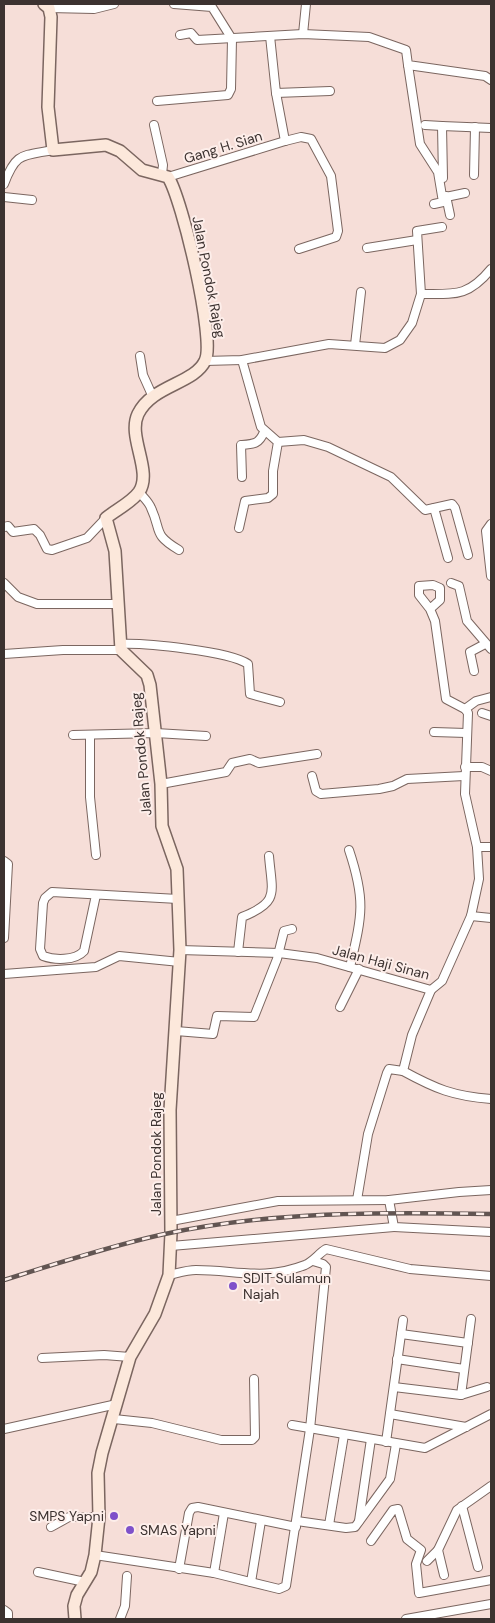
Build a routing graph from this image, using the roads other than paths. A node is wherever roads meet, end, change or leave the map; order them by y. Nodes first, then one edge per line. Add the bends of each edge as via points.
1 (114, 4) edge
2 (174, 4) edge
3 (306, 4) edge
4 (47, 6) edge
5 (94, 6) edge
6 (211, 6) edge
7 (303, 34) junction
8 (180, 35) dead end
9 (270, 36) junction
10 (232, 39) junction
11 (408, 65) junction
12 (491, 80) edge
13 (330, 91) dead end
14 (276, 93) junction
15 (157, 101) dead end
16 (154, 125) dead end
17 (425, 126) dead end
18 (442, 126) junction
19 (475, 128) junction
20 (491, 128) edge
21 (285, 140) junction
22 (53, 150) junction
23 (474, 174) dead end
24 (165, 176) junction
25 (4, 184) edge
26 (465, 193) dead end
27 (4, 197) edge
28 (446, 197) junction
29 (32, 200) dead end
30 (434, 204) dead end
31 (450, 214) dead end
32 (442, 227) dead end
33 (417, 240) junction
34 (367, 248) dead end
35 (299, 249) dead end
36 (491, 269) edge
37 (361, 292) dead end
38 (421, 294) junction
39 (355, 346) junction
40 (140, 356) dead end
41 (242, 360) junction
42 (206, 361) junction
43 (152, 395) junction
44 (264, 432) junction
45 (278, 442) junction
46 (242, 477) dead end
47 (139, 492) junction
48 (434, 508) junction
49 (106, 518) junction
50 (491, 524) edge
51 (4, 527) edge
52 (239, 528) dead end
53 (179, 550) dead end
54 (468, 555) dead end
55 (448, 558) dead end
56 (491, 576) edge
57 (4, 583) edge
58 (451, 583) dead end
59 (119, 604) junction
60 (430, 609) dead end
61 (121, 647) junction
62 (488, 647) edge
63 (4, 654) edge
64 (474, 671) dead end
65 (491, 698) edge
66 (280, 702) dead end
67 (465, 709) junction
68 (482, 713) dead end
69 (491, 716) edge
70 (434, 732) dead end
71 (466, 733) junction
72 (156, 734) junction
73 (73, 735) dead end
74 (90, 735) junction
75 (206, 736) dead end
76 (317, 754) dead end
77 (491, 771) edge
78 (465, 772) junction
79 (312, 776) dead end
80 (161, 784) junction
81 (477, 847) junction
82 (491, 847) edge
83 (349, 850) dead end
84 (96, 855) dead end
85 (269, 856) dead end
86 (4, 860) edge
87 (96, 895) junction
88 (178, 899) junction
89 (471, 916) junction
90 (491, 918) edge
91 (292, 929) dead end
92 (4, 932) edge
93 (4, 938) edge
94 (238, 952) junction
95 (279, 953) junction
96 (180, 956) junction
97 (350, 967) junction
98 (359, 969) junction
99 (4, 974) edge
100 (431, 990) junction
101 (340, 1007) dead end
102 (176, 1031) junction
103 (403, 1071) junction
104 (491, 1099) edge
105 (491, 1190) edge
106 (357, 1200) junction
107 (389, 1200) junction
108 (171, 1221) junction
109 (394, 1227) junction
110 (491, 1232) edge
111 (171, 1246) junction
112 (314, 1261) junction
113 (169, 1275) junction
114 (491, 1276) edge
115 (471, 1319) dead end
116 (403, 1320) dead end
117 (401, 1334) junction
118 (468, 1343) junction
119 (130, 1357) junction
120 (42, 1358) dead end
121 (397, 1359) junction
122 (464, 1369) junction
123 (254, 1379) dead end
124 (394, 1387) junction
125 (490, 1390) edge
126 (461, 1395) junction
127 (118, 1404) junction
128 (390, 1414) junction
129 (491, 1414) edge
130 (114, 1419) junction
131 (292, 1425) dead end
132 (466, 1427) junction
133 (4, 1429) edge
134 (310, 1430) junction
135 (344, 1435) junction
136 (371, 1439) junction
137 (386, 1442) junction
138 (396, 1444) junction
139 (491, 1486) edge
140 (462, 1506) junction
141 (224, 1513) junction
142 (99, 1517) junction
143 (261, 1521) junction
144 (359, 1523) junction
145 (296, 1524) junction
146 (328, 1525) junction
147 (51, 1527) dead end
148 (371, 1541) dead end
149 (438, 1550) junction
150 (96, 1556) junction
151 (426, 1562) dead end
152 (478, 1567) dead end
153 (179, 1569) junction
154 (38, 1572) dead end
155 (214, 1573) junction
156 (444, 1575) dead end
157 (127, 1576) dead end
158 (491, 1580) edge
159 (85, 1582) junction
160 (251, 1582) junction
161 (491, 1604) edge
162 (4, 1610) edge
163 (8, 1619) edge
164 (75, 1619) edge
165 (120, 1619) edge
166 (406, 1619) edge

1 - 5 street
2 - 6 street
3 - 7 street
4 - 5 street
4 - 22 main road via 50,17 48,107
6 - 10 street
7 - 9 street
7 - 11 street via 369,37 384,41 406,50
8 - 10 street via 192,34 197,40
9 - 10 street
9 - 14 street
10 - 15 street via 231,89 228,94
11 - 12 street via 485,76
11 - 30 street via 420,144 438,172 443,202
13 - 14 street
14 - 21 street
16 - 24 street
17 - 18 street
18 - 19 street
18 - 28 street
19 - 20 street
19 - 23 street
21 - 24 street, Gang H. Sian
21 - 35 street, Gang H. Sian via 311,139 331,176 338,232 336,236
22 - 24 main road via 106,145 142,170
22 - 25 street via 17,158
24 - 42 main road, Jalan Pondok Rajeg via 175,192 196,275 208,343
26 - 28 street
27 - 29 street
28 - 31 street
32 - 33 street via 417,231
33 - 34 street
33 - 38 street
36 - 38 street via 478,285 454,294
37 - 39 street
38 - 39 street via 412,323 400,340 386,348
39 - 41 street via 308,346
40 - 43 street via 143,375
41 - 42 street
41 - 44 street
42 - 43 main road via 195,372
43 - 47 main road via 138,414 135,425 144,479
44 - 45 street
44 - 46 street via 255,444 241,445
45 - 48 street via 304,440 328,447 391,477 425,510
45 - 52 street via 273,494 268,498 245,501
47 - 49 main road
47 - 53 street via 151,508 158,534
48 - 54 street via 452,504 455,508
48 - 55 street
49 - 51 street via 86,538 52,550 47,549 34,529 12,532 8,526
49 - 59 main road via 115,551
50 - 56 street via 486,531
57 - 59 street via 18,597 37,604
58 - 62 street via 459,586 467,621
59 - 61 main road
60 - 67 street via 435,621 446,699
61 - 63 street
61 - 66 street via 215,653 239,658 248,664 250,694
61 - 72 main road, Jalan Pondok Rajeg via 147,675
62 - 64 street via 470,652
65 - 67 street via 476,701
67 - 71 street, Jalan Haji Sinan via 468,713
68 - 69 street
70 - 71 street
71 - 78 street, Jalan Haji Sinan
72 - 74 street
72 - 75 street
72 - 80 main road, Jalan Pondok Rajeg
73 - 74 street
74 - 84 street via 90,797
76 - 80 street via 259,763 250,759 232,763 226,772
77 - 78 street via 482,767
78 - 79 street via 407,779 379,789 321,794 316,791
78 - 81 street, Jalan Haji Sinan via 465,794
80 - 88 main road, Jalan Pondok Rajeg via 162,826 177,869
81 - 82 street
81 - 89 street, Jalan Haji Sinan via 479,878
83 - 97 street via 360,881 362,903 361,923
85 - 94 street via 272,889 269,902 262,909 242,917
86 - 92 street via 8,864
87 - 87 street via 84,951 75,958 42,956 43,904 48,894 58,891
87 - 88 street
88 - 96 main road, Jalan Pondok Rajeg
89 - 90 street
89 - 100 street, Jalan Haji Sinan via 442,981
91 - 95 street via 284,931
92 - 93 street
94 - 95 street, Jalan Haji Sinan
94 - 96 street, Jalan Haji Sinan
95 - 97 street, Jalan Haji Sinan
95 - 102 street via 254,1017 217,1016 213,1034
96 - 99 street, Jalan Haji Sinan via 119,956 96,968
96 - 102 main road, Jalan Pondok Rajeg
97 - 98 street, Jalan Haji Sinan
98 - 100 street, Jalan Haji Sinan
98 - 101 street
100 - 103 street via 412,1035
102 - 108 main road, Jalan Pondok Rajeg via 170,1110
103 - 104 street via 437,1089
103 - 106 street via 389,1069 387,1073 368,1134
105 - 107 street
106 - 107 street
106 - 108 street via 278,1201
107 - 109 street
108 - 111 main road, Jalan Pondok Rajeg
109 - 110 street
109 - 111 street
111 - 113 main road, Jalan Pondok Rajeg
112 - 113 street via 265,1274 195,1270
112 - 114 street via 326,1249 410,1269
112 - 134 street via 326,1267
113 - 119 main road, Jalan Pondok Rajeg via 155,1314
115 - 118 street
116 - 117 street
117 - 118 street
117 - 121 street
118 - 122 street
119 - 120 street
119 - 127 main road, Jalan Pondok Rajeg
121 - 122 street
121 - 124 street
122 - 126 street
123 - 130 street via 252,1440 221,1440 152,1423
124 - 126 street
124 - 128 street
125 - 126 street
127 - 130 main road, Jalan Pondok Rajeg
127 - 133 street
128 - 132 street
128 - 137 street
129 - 132 street
130 - 142 main road, Jalan Pondok Rajeg via 98,1473
131 - 134 street
132 - 138 street via 425,1448
134 - 135 street
134 - 145 street
135 - 136 street
135 - 146 street
136 - 137 street
136 - 144 street
137 - 138 street
138 - 144 street via 390,1479
139 - 140 street
140 - 149 street
140 - 152 street
141 - 143 street
141 - 153 street via 192,1508
141 - 155 street
142 - 147 street via 69,1518
142 - 150 main road, Jalan Pondok Rajeg
143 - 145 street
143 - 160 street
144 - 146 street via 346,1528
145 - 146 street
145 - 160 street via 286,1586 279,1589
148 - 158 street via 398,1509 407,1539 422,1554 416,1564 419,1593
149 - 151 street
149 - 156 street
150 - 153 street
150 - 159 main road, Jalan Pondok Rajeg
153 - 155 street
154 - 159 street
155 - 160 street
157 - 165 street via 125,1606
159 - 164 main road, Jalan Pondok Rajeg via 74,1606
161 - 166 street
162 - 163 street

